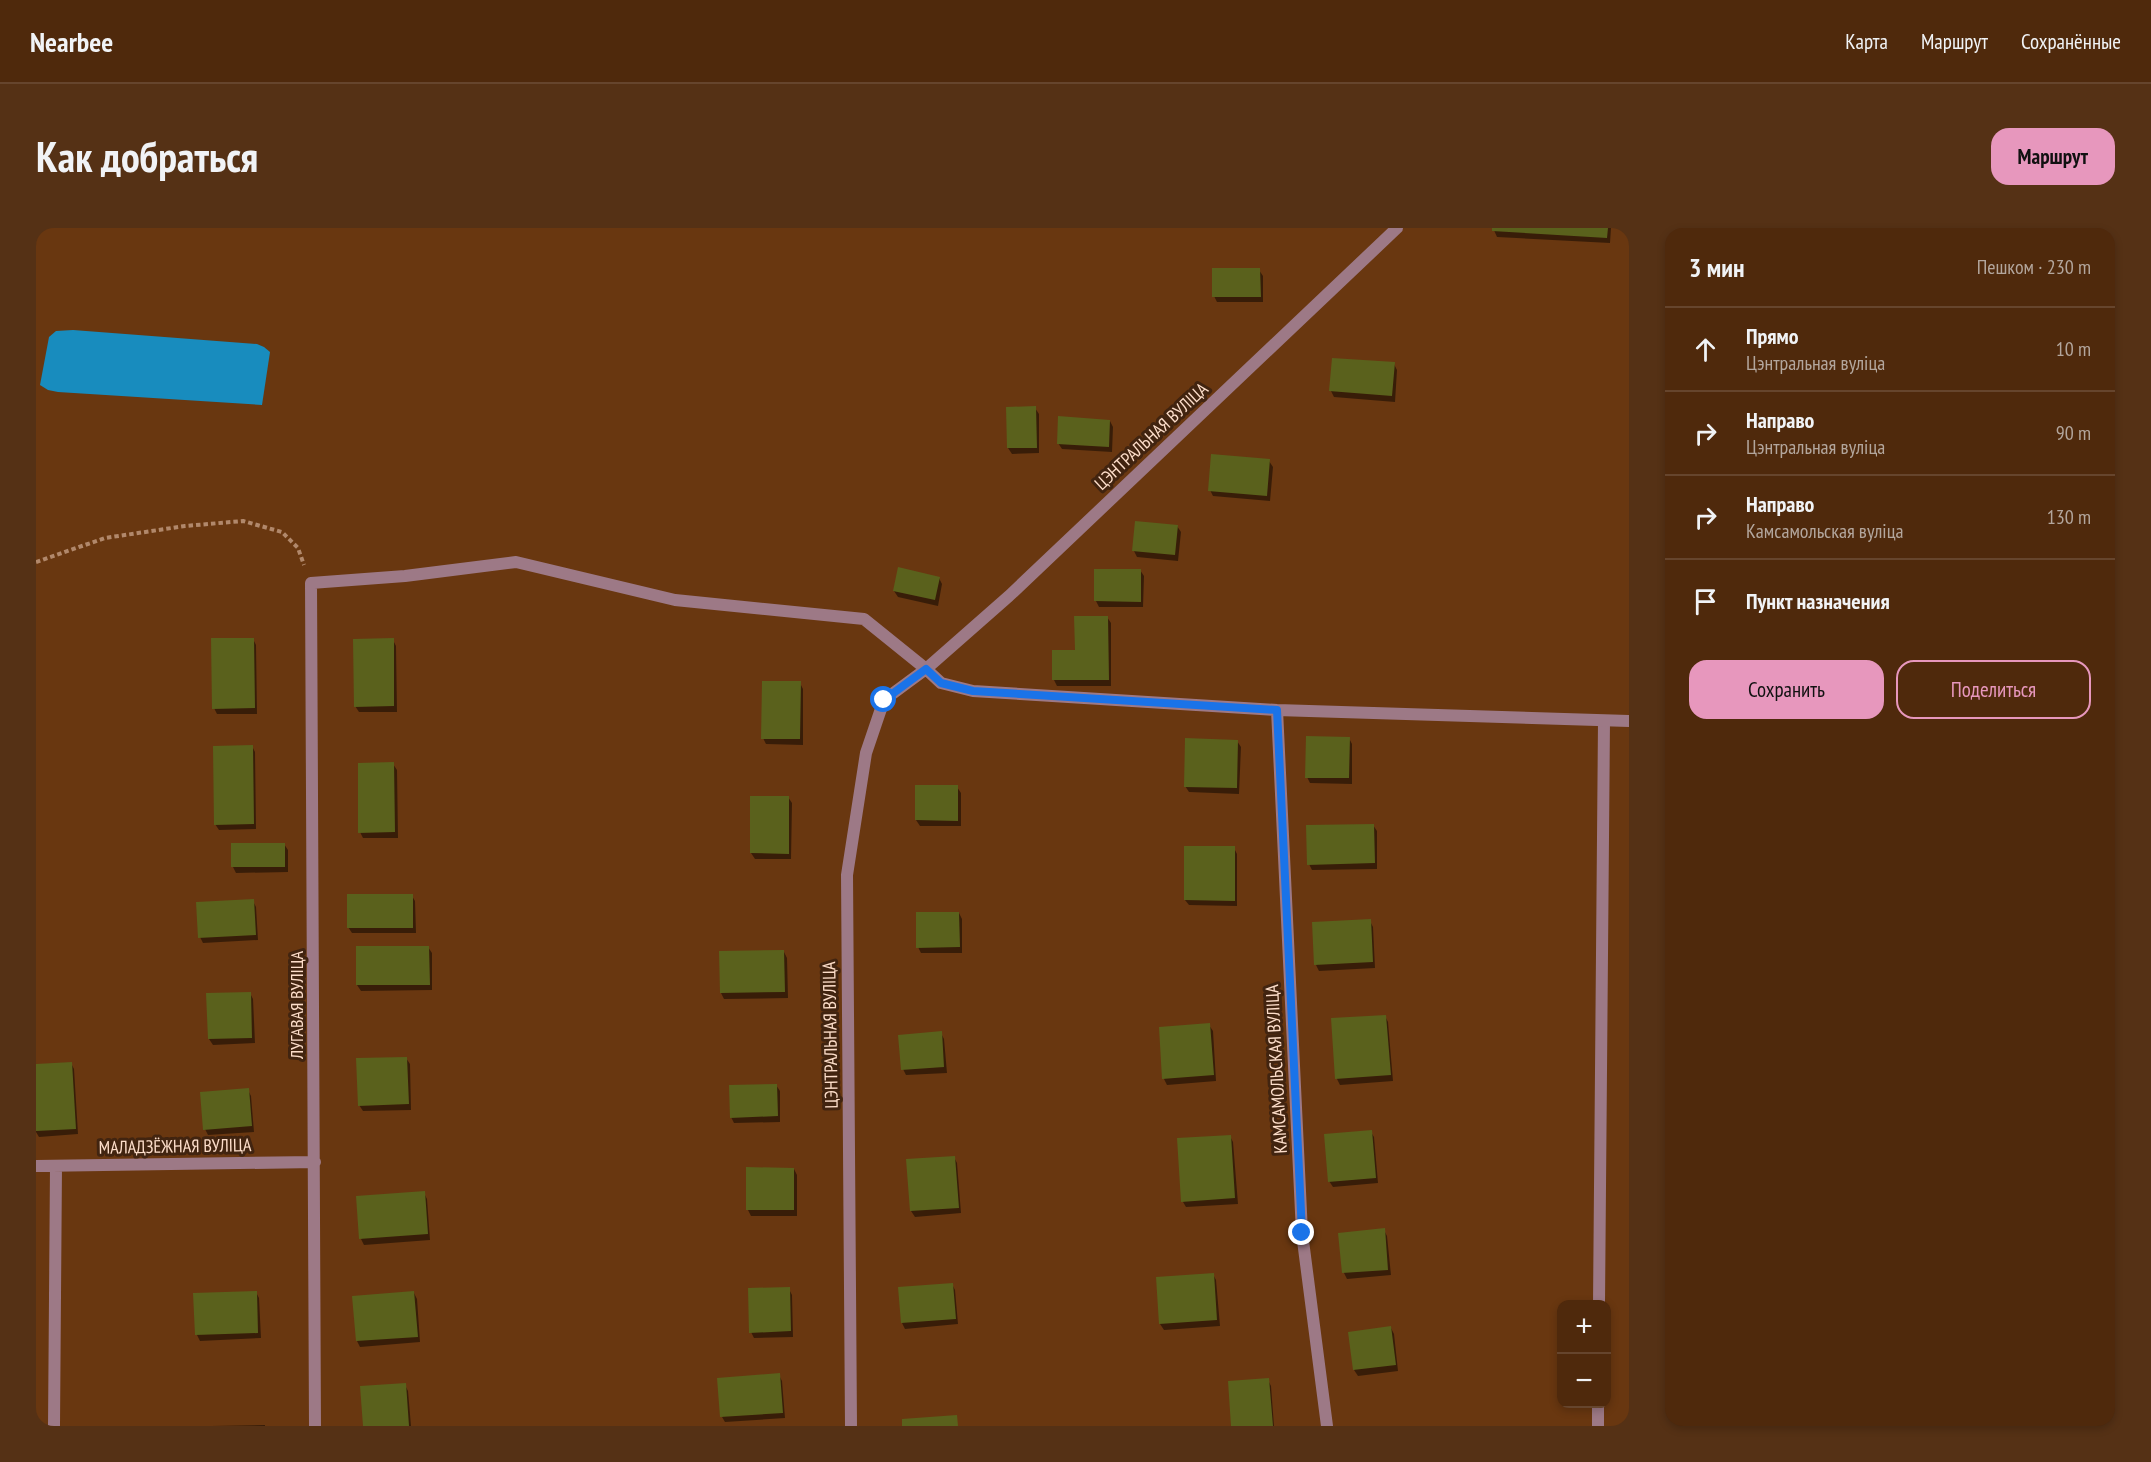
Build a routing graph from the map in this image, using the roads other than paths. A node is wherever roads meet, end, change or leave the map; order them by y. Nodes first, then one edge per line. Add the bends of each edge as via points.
1 (1397, 228) edge
2 (926, 669) junction
3 (1277, 710) junction
4 (1604, 721) junction
5 (1629, 721) edge
6 (315, 1162) junction
7 (36, 1166) edge
8 (56, 1166) junction
9 (1599, 1300) edge
10 (1598, 1408) edge
11 (54, 1426) edge
12 (315, 1426) edge
13 (852, 1426) edge
14 (1327, 1426) edge
15 (1598, 1426) edge

1 - 2 street, ЦЭНТРАЛЬНАЯ ВУЛІЦА
2 - 3 street via 941,683 973,691
2 - 6 street, ЛУГАВАЯ ВУЛІЦА via 864,620 675,600 516,562 311,583
2 - 13 street, ЦЭНТРАЛЬНАЯ ВУЛІЦА via 884,700 866,753 847,875
3 - 4 street
3 - 14 street, КАМСАМОЛЬСКАЯ ВУЛІЦА via 1302,1233
4 - 5 street
4 - 9 street
6 - 8 street, МАЛАДЗЁЖНАЯ ВУЛІЦА
6 - 12 street, ЛУГАВАЯ ВУЛІЦА
7 - 8 street, МАЛАДЗЁЖНАЯ ВУЛІЦА
8 - 11 street
10 - 15 street

